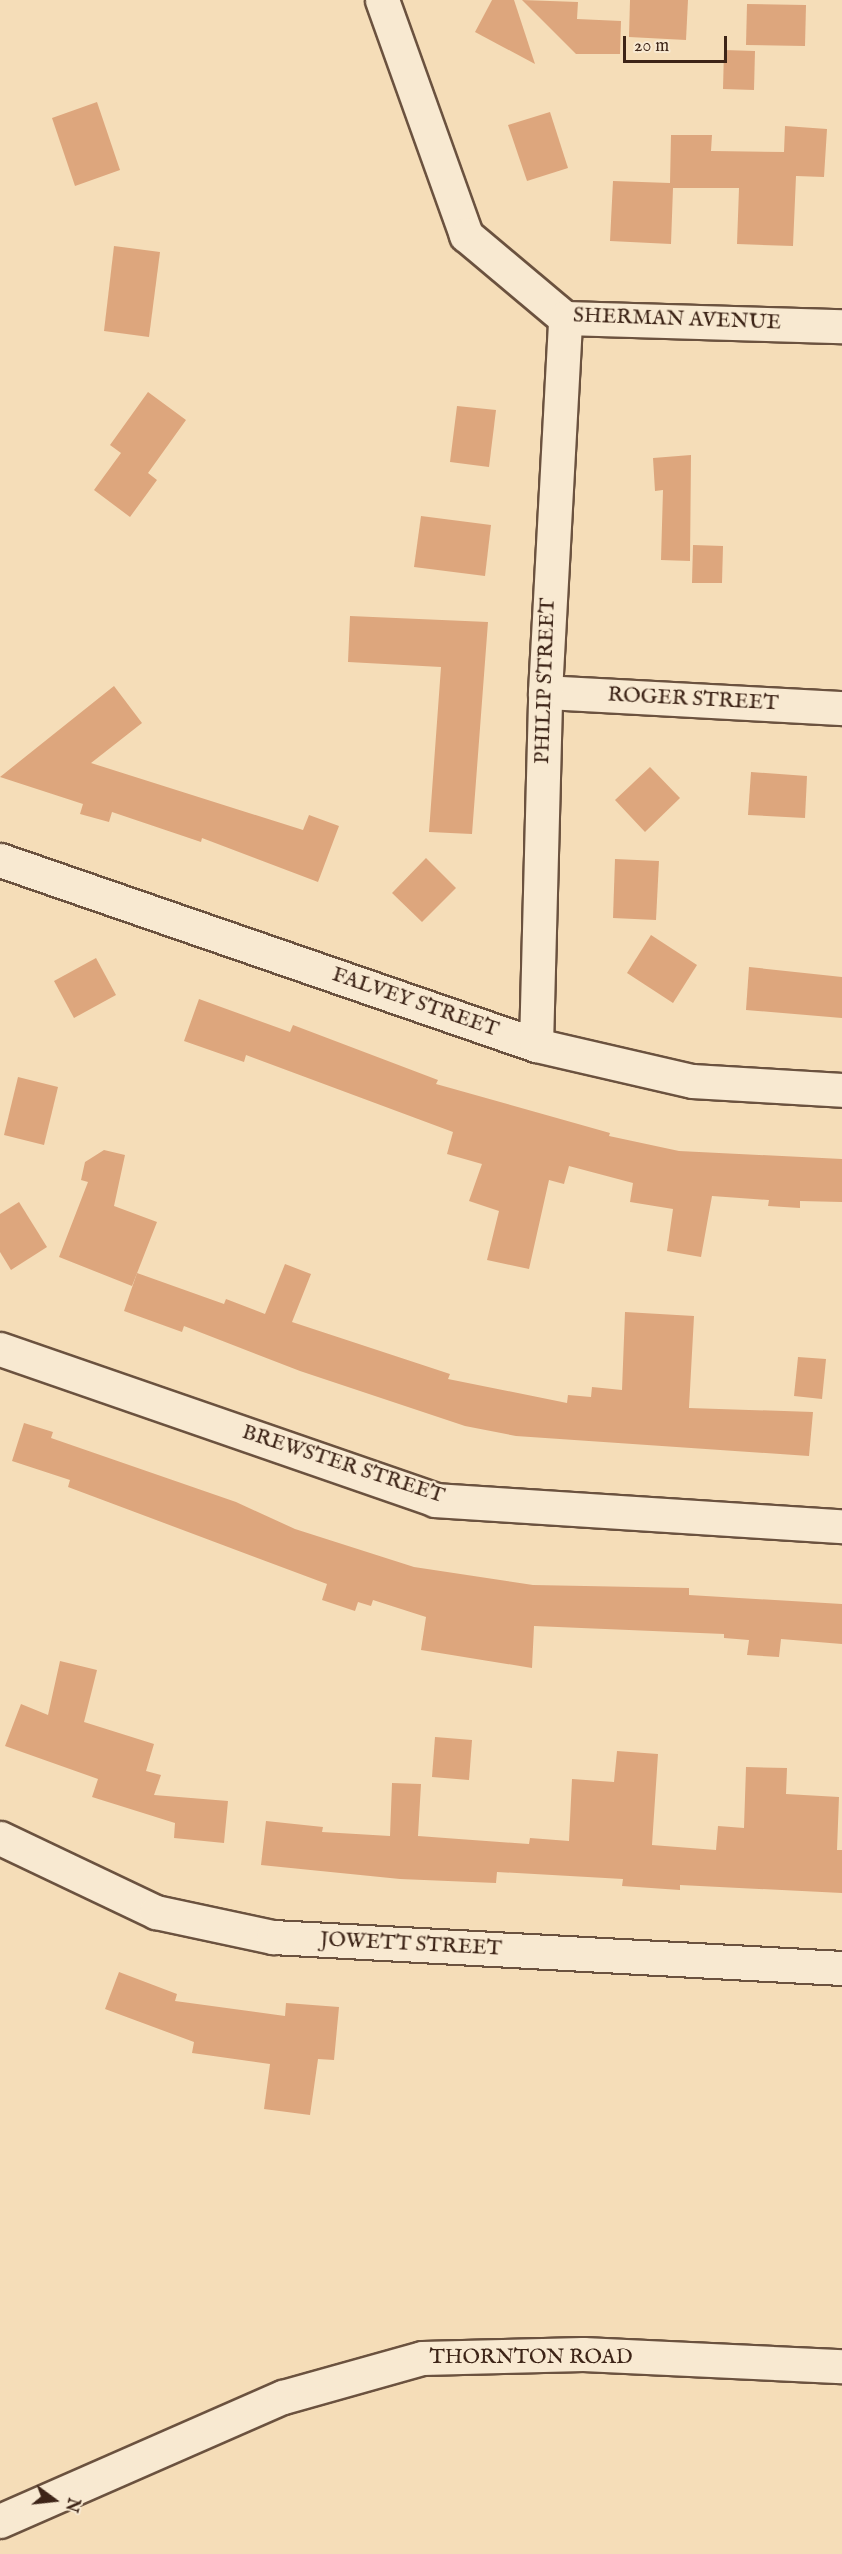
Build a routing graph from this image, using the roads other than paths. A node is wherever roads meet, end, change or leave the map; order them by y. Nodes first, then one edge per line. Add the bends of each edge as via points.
1 (382, 0) edge
2 (565, 318) junction
3 (842, 326) edge
4 (544, 692) junction
5 (842, 708) edge
6 (0, 860) edge
7 (536, 1045) junction
8 (842, 1090) edge
9 (0, 1349) edge
10 (842, 1526) edge
11 (0, 1838) edge
12 (842, 1968) edge
13 (842, 2366) edge
14 (0, 2521) edge

1 - 2 street, SHERMAN AVENUE via 466,235
2 - 3 street, SHERMAN AVENUE
2 - 4 street, PHILIP STREET
4 - 5 street, ROGER STREET
4 - 7 street, PHILIP STREET
6 - 7 street, FALVEY STREET
7 - 8 street, FALVEY STREET via 692,1081
9 - 10 street, BREWSTER STREET via 435,1500
11 - 12 street, JOWETT STREET via 156,1912 273,1937
13 - 14 street, THORNTON ROAD via 583,2354 422,2358 283,2397

